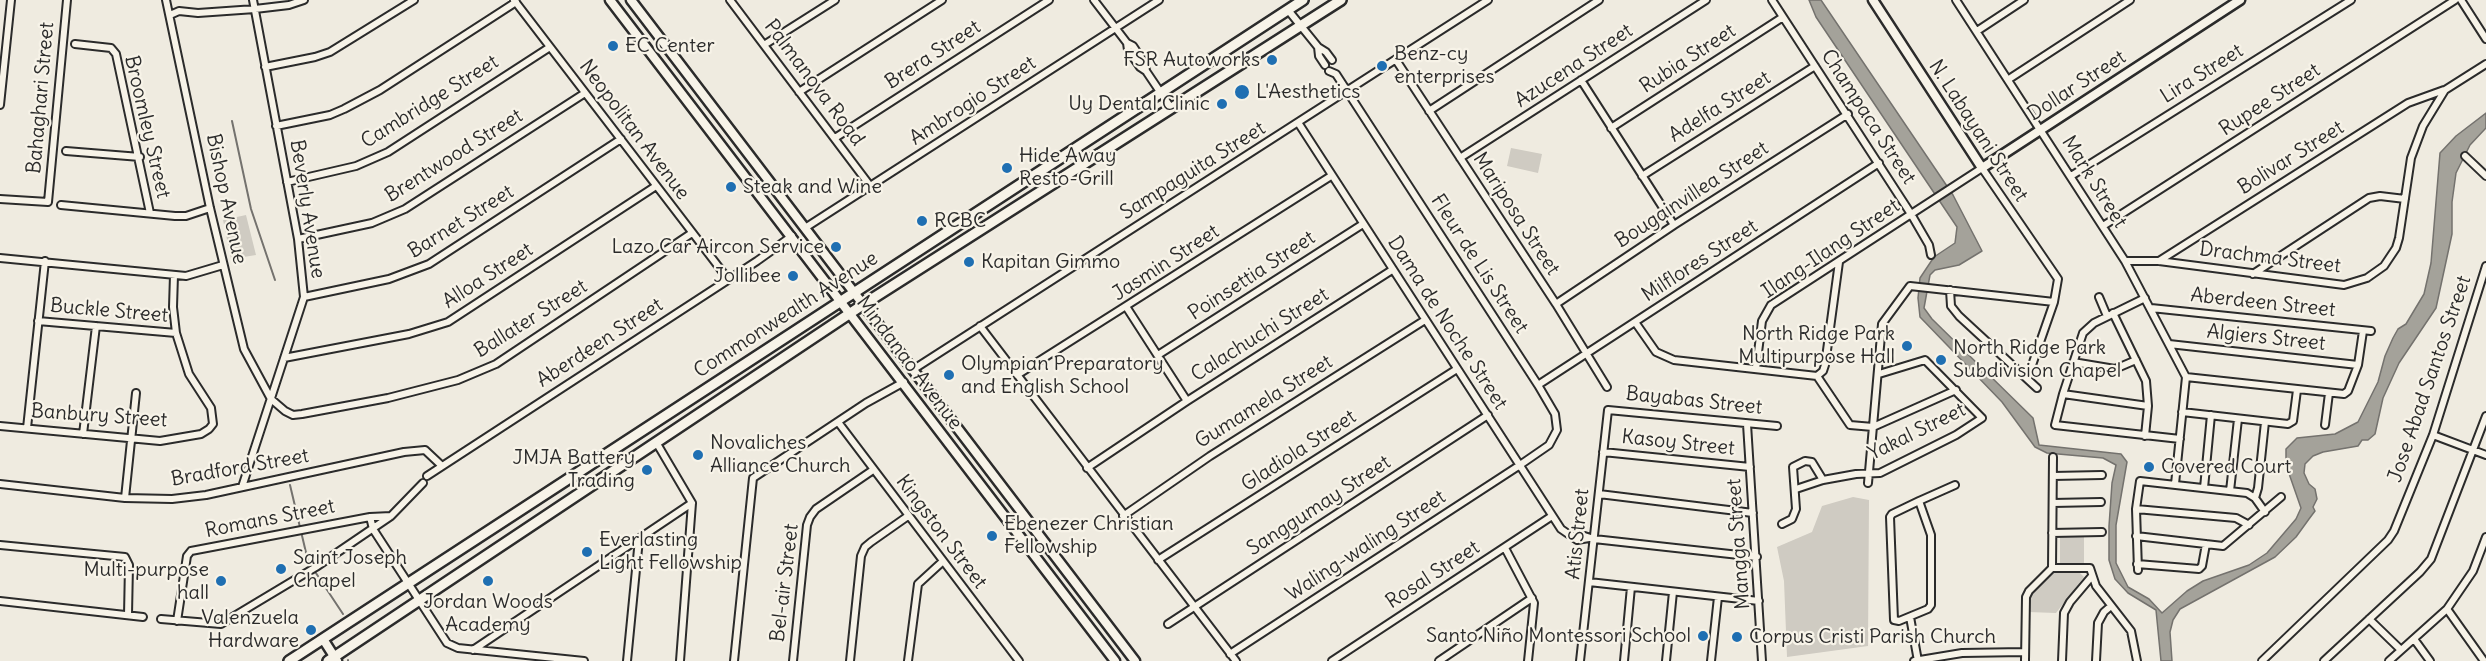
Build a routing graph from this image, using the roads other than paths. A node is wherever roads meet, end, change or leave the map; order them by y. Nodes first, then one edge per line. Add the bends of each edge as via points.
1 (11, 0) edge
2 (67, 0) edge
3 (166, 0) edge
4 (253, 0) edge
5 (303, 0) edge
6 (414, 0) edge
7 (610, 0) edge
8 (631, 0) edge
9 (730, 0) edge
10 (835, 0) edge
11 (942, 0) edge
12 (1049, 0) edge
13 (1095, 0) edge
14 (1159, 0) edge
15 (1304, 0) edge
16 (1341, 0) edge
17 (1488, 0) edge
18 (1599, 0) edge
19 (1706, 0) edge
20 (1772, 0) edge
21 (1873, 0) edge
22 (1956, 0) edge
23 (2024, 0) edge
24 (2130, 0) edge
25 (2240, 0) edge
26 (2350, 0) edge
27 (2455, 0) edge
28 (2461, 0) edge
29 (515, 1) edge
30 (255, 9) junction
31 (1288, 10) junction
32 (170, 15) junction
33 (1783, 17) junction
34 (1302, 26) junction
35 (1116, 27) junction
36 (1977, 31) junction
37 (2486, 39) edge
38 (75, 44) dead end
39 (764, 45) junction
40 (550, 47) junction
41 (1318, 47) junction
42 (1396, 60) junction
43 (2486, 64) edge
44 (1815, 66) junction
45 (265, 67) junction
46 (1336, 74) junction
47 (2009, 79) junction
48 (1581, 80) junction
49 (2445, 90) junction
50 (799, 92) junction
51 (1347, 92) junction
52 (585, 93) junction
53 (1161, 93) junction
54 (0, 105) edge
55 (1171, 108) junction
56 (1429, 111) junction
57 (1848, 114) junction
58 (1299, 124) junction
59 (276, 126) junction
60 (1611, 128) junction
61 (2041, 129) junction
62 (834, 138) junction
63 (621, 139) junction
64 (66, 151) dead end
65 (2465, 156) dead end
66 (140, 157) junction
67 (1460, 158) junction
68 (1879, 163) junction
69 (1982, 168) junction
70 (1331, 176) junction
71 (1642, 176) junction
72 (2071, 176) junction
73 (2486, 176) edge
74 (287, 182) junction
75 (656, 186) junction
76 (871, 187) junction
77 (0, 199) edge
78 (1934, 199) joint
79 (2404, 199) junction
80 (61, 205) dead end
81 (210, 208) junction
82 (150, 213) junction
83 (1911, 214) junction
84 (1363, 224) junction
85 (1674, 225) junction
86 (2103, 226) junction
87 (805, 228) junction
88 (692, 233) junction
89 (792, 236) junction
90 (298, 239) junction
91 (1931, 255) dead end
92 (0, 258) edge
93 (45, 261) junction
94 (2125, 261) junction
95 (2159, 261) junction
96 (1839, 262) junction
97 (224, 266) junction
98 (2486, 266) edge
99 (1392, 270) junction
100 (2252, 274) junction
101 (174, 275) junction
102 (728, 279) junction
103 (1950, 290) junction
104 (855, 292) junction
105 (304, 297) junction
106 (2099, 297) dead end
107 (2145, 298) junction
108 (841, 301) junction
109 (2054, 302) junction
110 (864, 304) junction
111 (1556, 304) junction
112 (1127, 308) junction
113 (2151, 308) junction
114 (850, 313) junction
115 (2110, 314) junction
116 (1425, 320) junction
117 (38, 321) junction
118 (1635, 322) junction
119 (96, 326) junction
120 (980, 326) junction
121 (2363, 331) junction
122 (2371, 331) dead end
123 (176, 333) junction
124 (2169, 344) junction
125 (1586, 354) junction
126 (1158, 355) junction
127 (284, 358) junction
128 (2136, 360) junction
129 (2073, 362) junction
130 (2358, 365) junction
131 (1756, 368) junction
132 (914, 369) junction
133 (1457, 369) junction
134 (1879, 374) junction
135 (1017, 375) junction
136 (1817, 376) junction
137 (2026, 376) junction
138 (2186, 377) junction
139 (904, 382) junction
140 (1538, 385) junction
141 (1607, 387) dead end
142 (2037, 387) dead end
143 (1956, 390) junction
144 (2297, 390) junction
145 (136, 393) dead end
146 (2329, 393) junction
147 (2063, 394) junction
148 (271, 399) junction
149 (1187, 401) junction
150 (2148, 406) junction
151 (1608, 410) joint
152 (2182, 412) junction
153 (2211, 415) junction
154 (1488, 416) junction
155 (2486, 416) edge
156 (2238, 419) junction
157 (838, 422) junction
158 (2265, 422) junction
159 (1747, 424) junction
160 (2325, 425) dead end
161 (0, 426) edge
162 (1777, 426) dead end
163 (1874, 427) junction
164 (27, 428) junction
165 (83, 434) junction
166 (2433, 435) junction
167 (2145, 436) junction
168 (131, 438) junction
169 (2180, 439) junction
170 (656, 442) junction
171 (2474, 451) junction
172 (1603, 452) junction
173 (2486, 455) edge
174 (2053, 457) dead end
175 (1520, 465) junction
176 (442, 466) junction
177 (1750, 467) junction
178 (1087, 468) junction
179 (873, 470) junction
180 (1869, 474) junction
181 (2102, 475) dead end
182 (2053, 476) junction
183 (1824, 480) junction
184 (1868, 483) dead end
185 (0, 484) edge
186 (2175, 484) junction
187 (1955, 485) dead end
188 (243, 487) junction
189 (2204, 488) junction
190 (1796, 489) junction
191 (2230, 491) junction
192 (1599, 494) junction
193 (2281, 496) dead end
194 (125, 498) junction
195 (2255, 498) junction
196 (1918, 501) junction
197 (2101, 502) dead end
198 (692, 503) junction
199 (2053, 503) junction
200 (527, 506) junction
201 (2136, 509) junction
202 (2265, 512) junction
203 (1753, 513) junction
204 (391, 516) junction
205 (908, 516) junction
206 (1123, 516) junction
207 (1552, 516) junction
208 (370, 517) junction
209 (537, 522) junction
210 (1782, 524) dead end
211 (2249, 525) junction
212 (373, 529) junction
213 (2102, 532) dead end
214 (2052, 533) junction
215 (2136, 536) junction
216 (2486, 537) edge
217 (1591, 538) junction
218 (639, 539) junction
219 (2206, 544) junction
220 (0, 545) edge
221 (1505, 548) junction
222 (1757, 557) junction
223 (1158, 560) junction
224 (942, 562) junction
225 (2052, 568) junction
226 (2091, 572) junction
227 (1589, 582) junction
228 (407, 584) junction
229 (1631, 587) junction
230 (1673, 592) junction
231 (1718, 597) junction
232 (1532, 598) junction
233 (0, 601) edge
234 (418, 601) junction
235 (1759, 601) junction
236 (377, 604) junction
237 (2111, 606) junction
238 (1194, 607) junction
239 (2447, 609) junction
240 (128, 615) junction
241 (143, 617) dead end
242 (1910, 617) junction
243 (161, 619) dead end
244 (2369, 619) junction
245 (177, 621) junction
246 (388, 621) junction
247 (1168, 624) dead end
248 (323, 639) junction
249 (2414, 639) junction
250 (472, 650) junction
251 (2401, 650) junction
252 (2024, 652) junction
253 (1230, 654) junction
254 (333, 659) edge
255 (289, 661) edge
256 (584, 661) edge
257 (627, 661) edge
258 (680, 661) edge
259 (734, 661) edge
260 (793, 661) edge
261 (850, 661) edge
262 (908, 661) edge
263 (1018, 661) edge
264 (1115, 661) edge
265 (1135, 661) edge
266 (1236, 661) edge
267 (1332, 661) edge
268 (1439, 661) edge
269 (1528, 661) edge
270 (1580, 661) edge
271 (1624, 661) edge
272 (1666, 661) edge
273 (1711, 661) edge
274 (1762, 661) edge
275 (1916, 661) edge
276 (2025, 661) edge
277 (2062, 661) edge
278 (2096, 661) edge
279 (2137, 661) edge
280 (2262, 661) edge
281 (2324, 661) edge
282 (2390, 661) edge
283 (2430, 661) edge
284 (2484, 661) edge

1 - 54 street
2 - 77 street, Bahaghari Street via 48,200 46,204
3 - 32 street, Bishop Avenue
4 - 30 street, Beverly Avenue
5 - 30 street
6 - 45 street via 330,51
7 - 89 street, Mindanao Avenue
8 - 87 street, Mindanao Avenue
9 - 39 street, Palmanova Road
10 - 39 street
11 - 50 street
12 - 62 street, Brera Street
13 - 35 street
14 - 35 street, Ambrogio Street
15 - 31 main road, Commonwealth Avenue
16 - 34 main road, Commonwealth Avenue
17 - 42 street, Sampaguita Street
18 - 56 street
19 - 48 street, Azucena Street
20 - 33 street, Champaca Street
21 - 69 street, N. Labayani Street
22 - 36 street, Mark Street
23 - 36 street
24 - 47 street
25 - 61 street, Dollar Street
26 - 72 street, Lira Street
27 - 86 street, Rupee Street
28 - 37 street
29 - 40 street, Neopolitan Avenue
29 - 59 street via 345,109
30 - 32 street via 178,11
30 - 45 street, Beverly Avenue
31 - 34 street
31 - 53 main road, Commonwealth Avenue
32 - 81 street, Bishop Avenue
33 - 44 street, Champaca Street
33 - 60 street, Rubia Street
34 - 41 street
34 - 55 main road, Commonwealth Avenue
35 - 53 street via 1133,46
35 - 76 street, Ambrogio Street
36 - 47 street, Mark Street
38 - 66 street, Broomley Street via 111,48 116,54
39 - 50 street, Palmanova Road
40 - 52 street, Neopolitan Avenue
40 - 74 street, Cambridge Street via 388,152 356,166
41 - 46 street via 1334,63
41 - 46 street via 1319,56
42 - 51 street, Sampaguita Street
42 - 56 street, Mariposa Street
43 - 49 street, Drachma Street
44 - 57 street, Champaca Street
44 - 71 street, Adelfa Street
45 - 59 street, Beverly Avenue
46 - 51 street, Fleur de Lis Street
47 - 61 street, Mark Street
48 - 60 street
48 - 67 street, Azucena Street
49 - 79 street, Drachma Street via 2423,126
49 - 95 street, Bolivar Street via 2408,103
50 - 62 street, Palmanova Road
51 - 58 street, Sampaguita Street
51 - 140 street, Fleur de Lis Street
52 - 63 street, Neopolitan Avenue
52 - 90 street, Brentwood Street via 405,209 372,223
53 - 55 street
53 - 104 main road, Commonwealth Avenue
55 - 110 main road, Commonwealth Avenue
56 - 67 street, Mariposa Street
57 - 68 street, Champaca Street
57 - 85 street, Bougainvillea Street
58 - 70 street, Dama de Noche Street
58 - 120 street, Sampaguita Street
59 - 74 street, Beverly Avenue
60 - 71 street
61 - 69 street, Dollar Street
61 - 72 street, Mark Street
62 - 76 street, Palmanova Road
63 - 75 street, Neopolitan Avenue
63 - 105 street, Barnet Street via 429,264 389,279
64 - 66 street
65 - 73 street
66 - 82 street, Broomley Street
67 - 111 street, Mariposa Street
68 - 83 street, Champaca Street
68 - 118 street, Milflores Street
69 - 78 street, Dollar Street
69 - 109 street, N. Labayani Street via 2058,279
70 - 84 street, Dama de Noche Street
70 - 112 street, Jasmin Street
71 - 85 street
72 - 86 street, Mark Street
74 - 90 street, Beverly Avenue
75 - 88 street, Neopolitan Avenue
75 - 127 street, Alloa Street via 448,322 409,334
76 - 87 street, Ambrogio Street
78 - 83 street, Ilang-Ilang Street
79 - 100 street via 2369,198
79 - 100 street, Drachma Street via 2396,248 2384,266 2363,280 2344,285
80 - 82 street
81 - 82 street via 186,216
81 - 97 street, Bishop Avenue
83 - 91 street, Champaca Street
83 - 96 street, Ilang-Ilang Street
84 - 99 street, Dama de Noche Street
84 - 126 street, Poinsettia Street
85 - 111 street, Bougainvillea Street
86 - 94 street, Mark Street
87 - 89 street
87 - 104 street, Mindanao Avenue
88 - 102 street, Neopolitan Avenue
88 - 148 street, Ballater Street via 496,364 458,380 388,398 293,415
89 - 102 street, Aberdeen Street
89 - 108 street, Mindanao Avenue
90 - 105 street, Beverly Avenue
92 - 93 street
93 - 101 street
93 - 117 street
94 - 95 street, Drachma Street
94 - 107 street, Mark Street
95 - 100 street, Drachma Street
96 - 131 street, Ilang-Ilang Street via 1771,305 1762,321
96 - 136 street via 1825,365
97 - 101 street
97 - 148 street, Bishop Avenue via 244,349
98 - 166 street, Jose Abad Santos Street
99 - 116 street, Dama de Noche Street
99 - 149 street, Calachuchi Street
101 - 123 street, Banbury Street
102 - 176 street, Aberdeen Street
103 - 109 street
103 - 134 street via 1910,286 1882,324
103 - 137 street via 1951,306 1959,316
104 - 108 main road, Commonwealth Avenue
104 - 110 street, Mindanao Avenue
105 - 127 street, Beverly Avenue
106 - 115 street
107 - 113 street, Mark Street
107 - 115 street
108 - 114 street, Mindanao Avenue
108 - 200 main road, Commonwealth Avenue
109 - 137 street
110 - 114 main road, Commonwealth Avenue
110 - 132 street, Mindanao Avenue
111 - 125 street, Mariposa Street
112 - 126 street
112 - 135 street, Jasmin Street
113 - 121 street, Aberdeen Street
113 - 124 street, Mark Street
114 - 139 street, Mindanao Avenue
114 - 170 main road, Commonwealth Avenue
115 - 128 street
115 - 129 street via 2083,333
116 - 133 street, Dama de Noche Street
116 - 206 street, Gumamela Street
117 - 119 street, Buckle Street
117 - 164 street
118 - 125 street, Milflores Street
118 - 131 street via 1664,357
119 - 123 street, Buckle Street
119 - 165 street
120 - 132 street, Sampaguita Street
120 - 135 street
121 - 122 street, Aberdeen Street
121 - 130 street
123 - 168 street, Banbury Street via 189,374 211,408 213,424 201,434 160,441
124 - 130 street, Algiers Street
124 - 138 street, Mark Street
125 - 140 street, Milflores Street
125 - 141 street, Mariposa Street
126 - 149 street
127 - 148 street, Beverly Avenue
128 - 129 street via 2115,369
128 - 150 street via 2146,381
129 - 147 street
130 - 146 street via 2346,394
131 - 136 street
132 - 265 street, Mindanao Avenue
133 - 154 street, Dama de Noche Street
133 - 223 street, Gladiola Street
134 - 143 street via 1925,360
134 - 163 street
135 - 178 street
136 - 163 street via 1850,425
137 - 142 street
138 - 144 street
138 - 152 street
139 - 157 street
139 - 264 street, Mindanao Avenue
140 - 175 street, Fleur de Lis Street via 1555,414 1557,430 1549,445
143 - 163 street
143 - 180 street, Yakal Street via 1982,418 1880,473
144 - 146 street
144 - 158 street via 2291,424
145 - 168 street
146 - 160 street
147 - 150 street
147 - 167 street via 2055,425
148 - 188 street, Beverly Avenue
149 - 178 street, Calachuchi Street
150 - 167 street
151 - 159 street, Bayabas Street
151 - 172 street, Atis Street
152 - 153 street
152 - 169 street
153 - 156 street
153 - 189 street
154 - 175 street, Dama de Noche Street
154 - 238 street, Sanggumay Street
155 - 171 street
156 - 158 street
156 - 191 street
157 - 179 street, Kingston Street
157 - 259 street via 753,478
158 - 195 street
159 - 162 street, Bayabas Street
159 - 177 street, Mangga Street
161 - 164 street, Banbury Street
163 - 180 street
164 - 165 street, Banbury Street
165 - 168 street, Banbury Street
166 - 171 street
166 - 280 street, Jose Abad Santos Street via 2388,540
167 - 169 street
168 - 194 street
169 - 186 street
170 - 198 street
170 - 209 main road, Commonwealth Avenue
171 - 173 street
171 - 244 street via 2431,559
172 - 177 street, Kasoy Street
172 - 192 street, Atis Street
174 - 182 street
175 - 207 street, Dama de Noche Street
175 - 253 street, Waling-waling Street
176 - 188 street, Bradford Street via 425,450 404,452
176 - 204 street, Aberdeen Street
177 - 203 street, Mangga Street
178 - 206 street
179 - 205 street, Kingston Street
179 - 260 street, Bel-air Street via 810,517
180 - 183 street, Yakal Street
180 - 184 street
181 - 182 street
182 - 199 street
183 - 190 street, Yakal Street
183 - 190 street via 1812,462 1805,461 1792,469
185 - 194 street, Bradford Street
186 - 189 street
186 - 201 street via 2140,481
187 - 196 street
188 - 194 street, Bradford Street via 172,499
189 - 191 street
190 - 210 street via 1792,519
191 - 195 street
192 - 203 street
192 - 217 street, Atis Street
193 - 202 street
195 - 202 street
196 - 242 street via 1931,535 1932,601 1928,609
196 - 242 street via 1890,517 1892,617 1894,621
197 - 199 street
198 - 218 street
198 - 258 street
199 - 214 street
200 - 209 main road
200 - 228 main road, Commonwealth Avenue
201 - 211 street via 2236,518
201 - 215 street
202 - 211 street
203 - 222 street, Mangga Street
204 - 208 street, Romans Street
204 - 212 street, Aberdeen Street
205 - 224 street, Kingston Street
205 - 261 street via 872,542 861,556
206 - 223 street
207 - 217 street, Dama de Noche Street via 1563,532
207 - 221 street, Rosal Street
208 - 212 street
208 - 245 street, Romans Street via 191,551
209 - 234 main road, Commonwealth Avenue
211 - 219 street via 2223,546
212 - 228 street
212 - 245 street, Aberdeen Street via 221,624
213 - 214 street
214 - 225 street
215 - 219 street
215 - 219 street via 2137,567 2199,569
216 - 239 street via 2473,571
217 - 222 street
217 - 227 street, Atis Street
218 - 250 street
218 - 257 street
220 - 240 street via 124,557 129,565
221 - 232 street
221 - 267 street, Rosal Street
222 - 235 street, Mangga Street
223 - 238 street
224 - 262 street via 918,584
224 - 263 street, Kingston Street
225 - 226 street
225 - 252 street via 2026,597
226 - 237 street
226 - 277 street via 2064,613
227 - 229 street
227 - 270 street, Atis Street
228 - 234 street
228 - 236 main road, Commonwealth Avenue
229 - 230 street
229 - 271 street
230 - 231 street
230 - 272 street
231 - 235 street
231 - 273 street
232 - 268 street
232 - 269 street
233 - 240 street
234 - 246 main road, Commonwealth Avenue
234 - 250 street via 447,643
235 - 274 street, Mangga Street
236 - 246 main road
236 - 248 main road, Commonwealth Avenue
237 - 278 street via 2098,623
237 - 279 street via 2131,631
238 - 247 street, Sanggumay Street
238 - 253 street
239 - 249 street
239 - 284 street
240 - 241 street
242 - 275 street
243 - 245 street, Aberdeen Street
244 - 251 street
244 - 281 street
246 - 254 main road, Commonwealth Avenue
248 - 254 street
248 - 255 main road, Commonwealth Avenue
249 - 251 street
249 - 283 street
250 - 256 street
251 - 282 street
252 - 275 street via 1962,653
252 - 276 street
253 - 266 street

